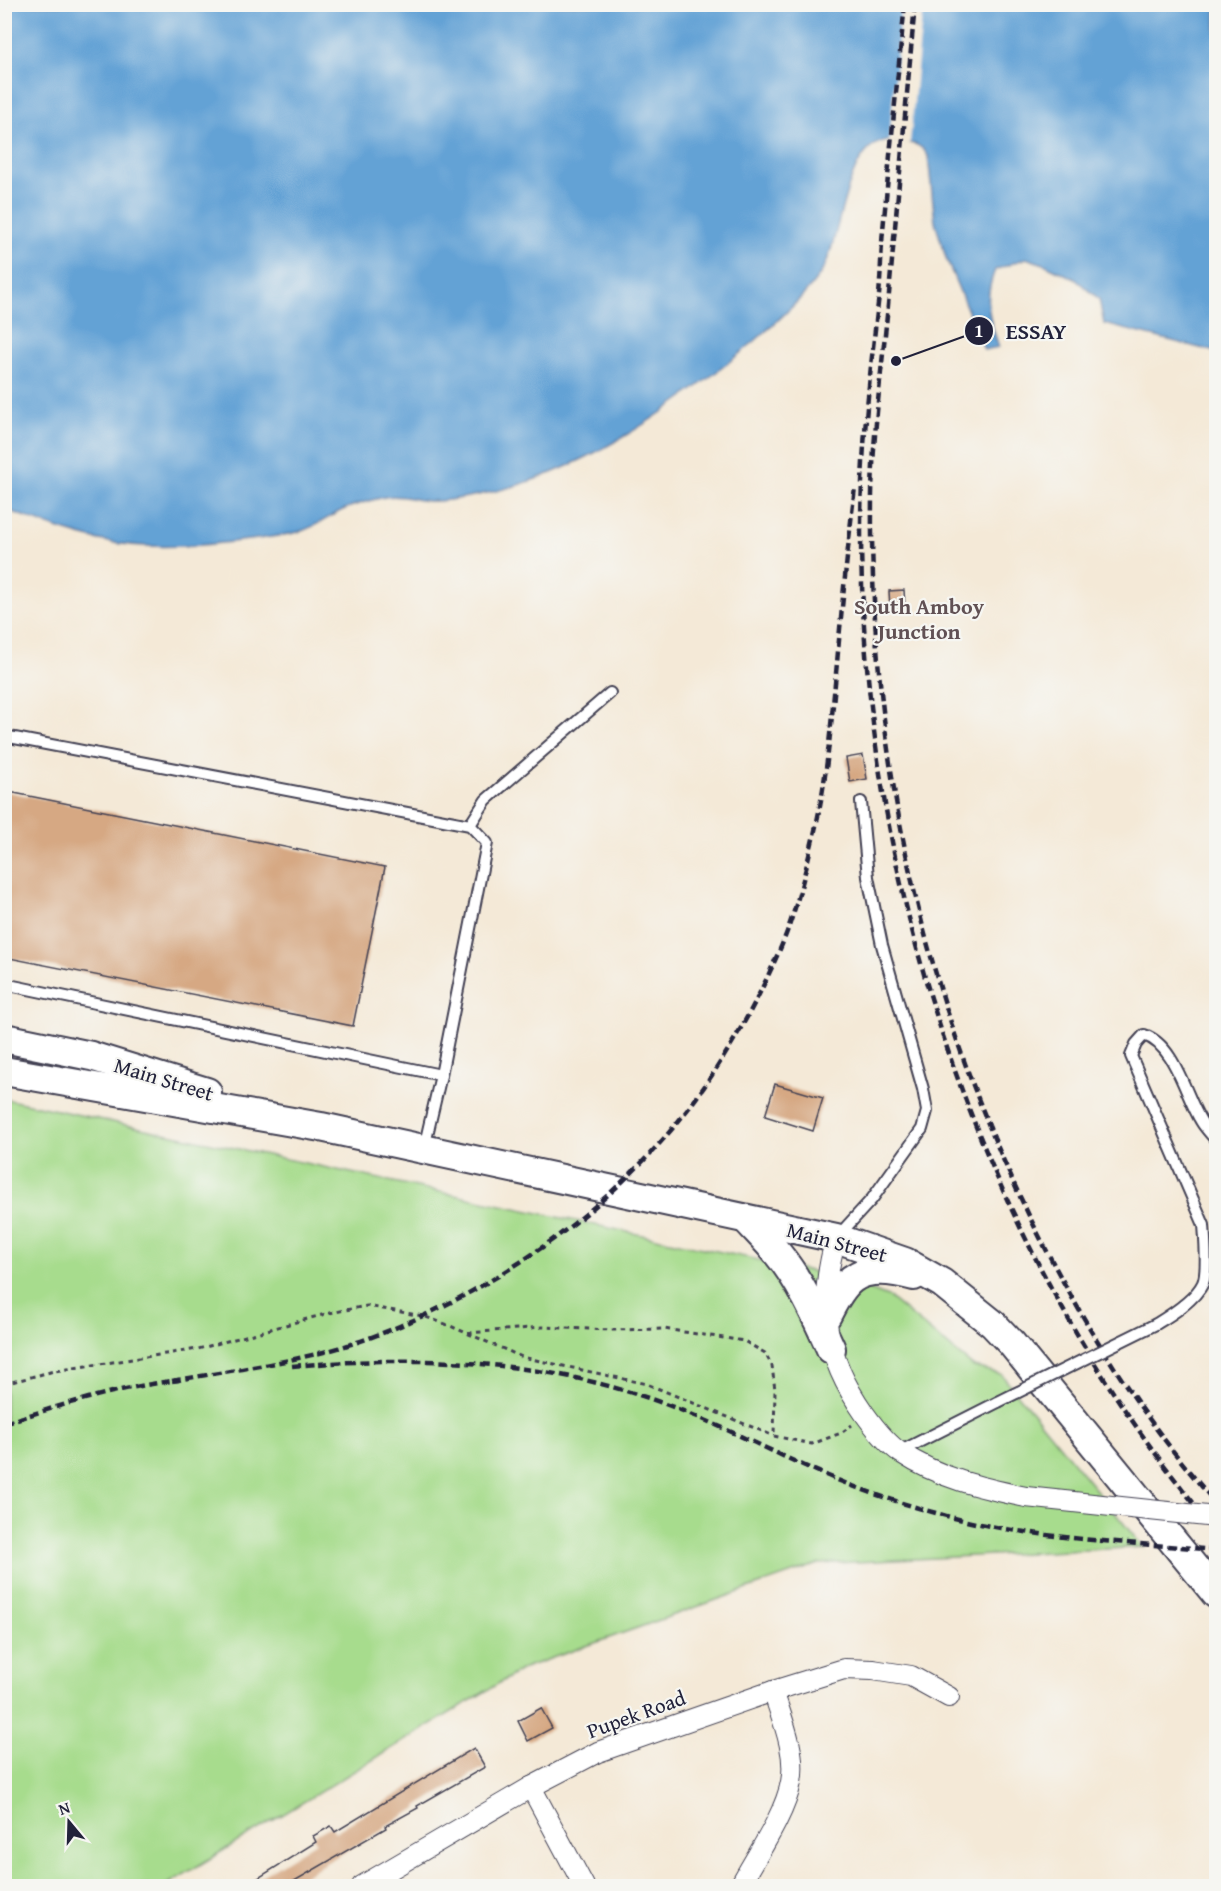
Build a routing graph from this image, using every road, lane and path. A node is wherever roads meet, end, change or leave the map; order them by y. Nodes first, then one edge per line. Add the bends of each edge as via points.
1 (610, 693) dead end
2 (4, 736) edge
3 (861, 802) dead end
4 (470, 825) junction
5 (4, 984) edge
6 (4, 1038) edge
7 (4, 1071) edge
8 (441, 1075) junction
9 (321, 1127) junction
10 (1216, 1140) edge
11 (424, 1149) junction
12 (746, 1219) junction
13 (836, 1238) junction
14 (942, 1283) junction
15 (826, 1315) junction
16 (466, 1333) junction
17 (831, 1349) junction
18 (4, 1384) edge
19 (864, 1413) junction
20 (774, 1436) junction
21 (899, 1452) junction
22 (1216, 1517) edge
23 (1216, 1594) edge
24 (773, 1691) junction
25 (949, 1697) dead end
26 (531, 1787) junction
27 (362, 1887) edge
28 (584, 1887) edge
29 (740, 1887) edge

1 - 4 lane via 486,800
2 - 4 lane
3 - 13 lane via 868,877 882,945 927,1110 922,1129 872,1199
4 - 8 lane via 487,843
5 - 8 lane
6 - 9 main road, Main Street via 91,1056
7 - 9 main road, Main Street
8 - 11 lane
9 - 11 main road, Main Street
10 - 21 lane, bridge via 1201,1122 1168,1055 1156,1039 1144,1035 1131,1056 1204,1225 1203,1283 1181,1309 1156,1324
11 - 12 main road, Main Street
12 - 13 main road, Main Street
12 - 17 main road via 779,1255 807,1297
13 - 14 main road, Main Street via 905,1262
13 - 15 street via 827,1281
14 - 15 main road via 896,1271 869,1272 852,1278
14 - 23 main road, Main Street via 1012,1344
15 - 17 street
16 - 18 path via 423,1316 367,1306 198,1349 54,1371
16 - 20 path via 522,1357 647,1384
16 - 20 path via 542,1327 664,1329 744,1341 765,1353 772,1366
17 - 19 street via 839,1372
19 - 20 path via 842,1433 812,1444
19 - 21 street
21 - 22 street, bridge via 959,1480 1026,1497
24 - 25 street, Pupek Road via 844,1669 911,1676
24 - 26 street, Pupek Road via 598,1752
24 - 29 street via 791,1756 792,1781 784,1807
26 - 27 street, Pupek Road
26 - 28 street

